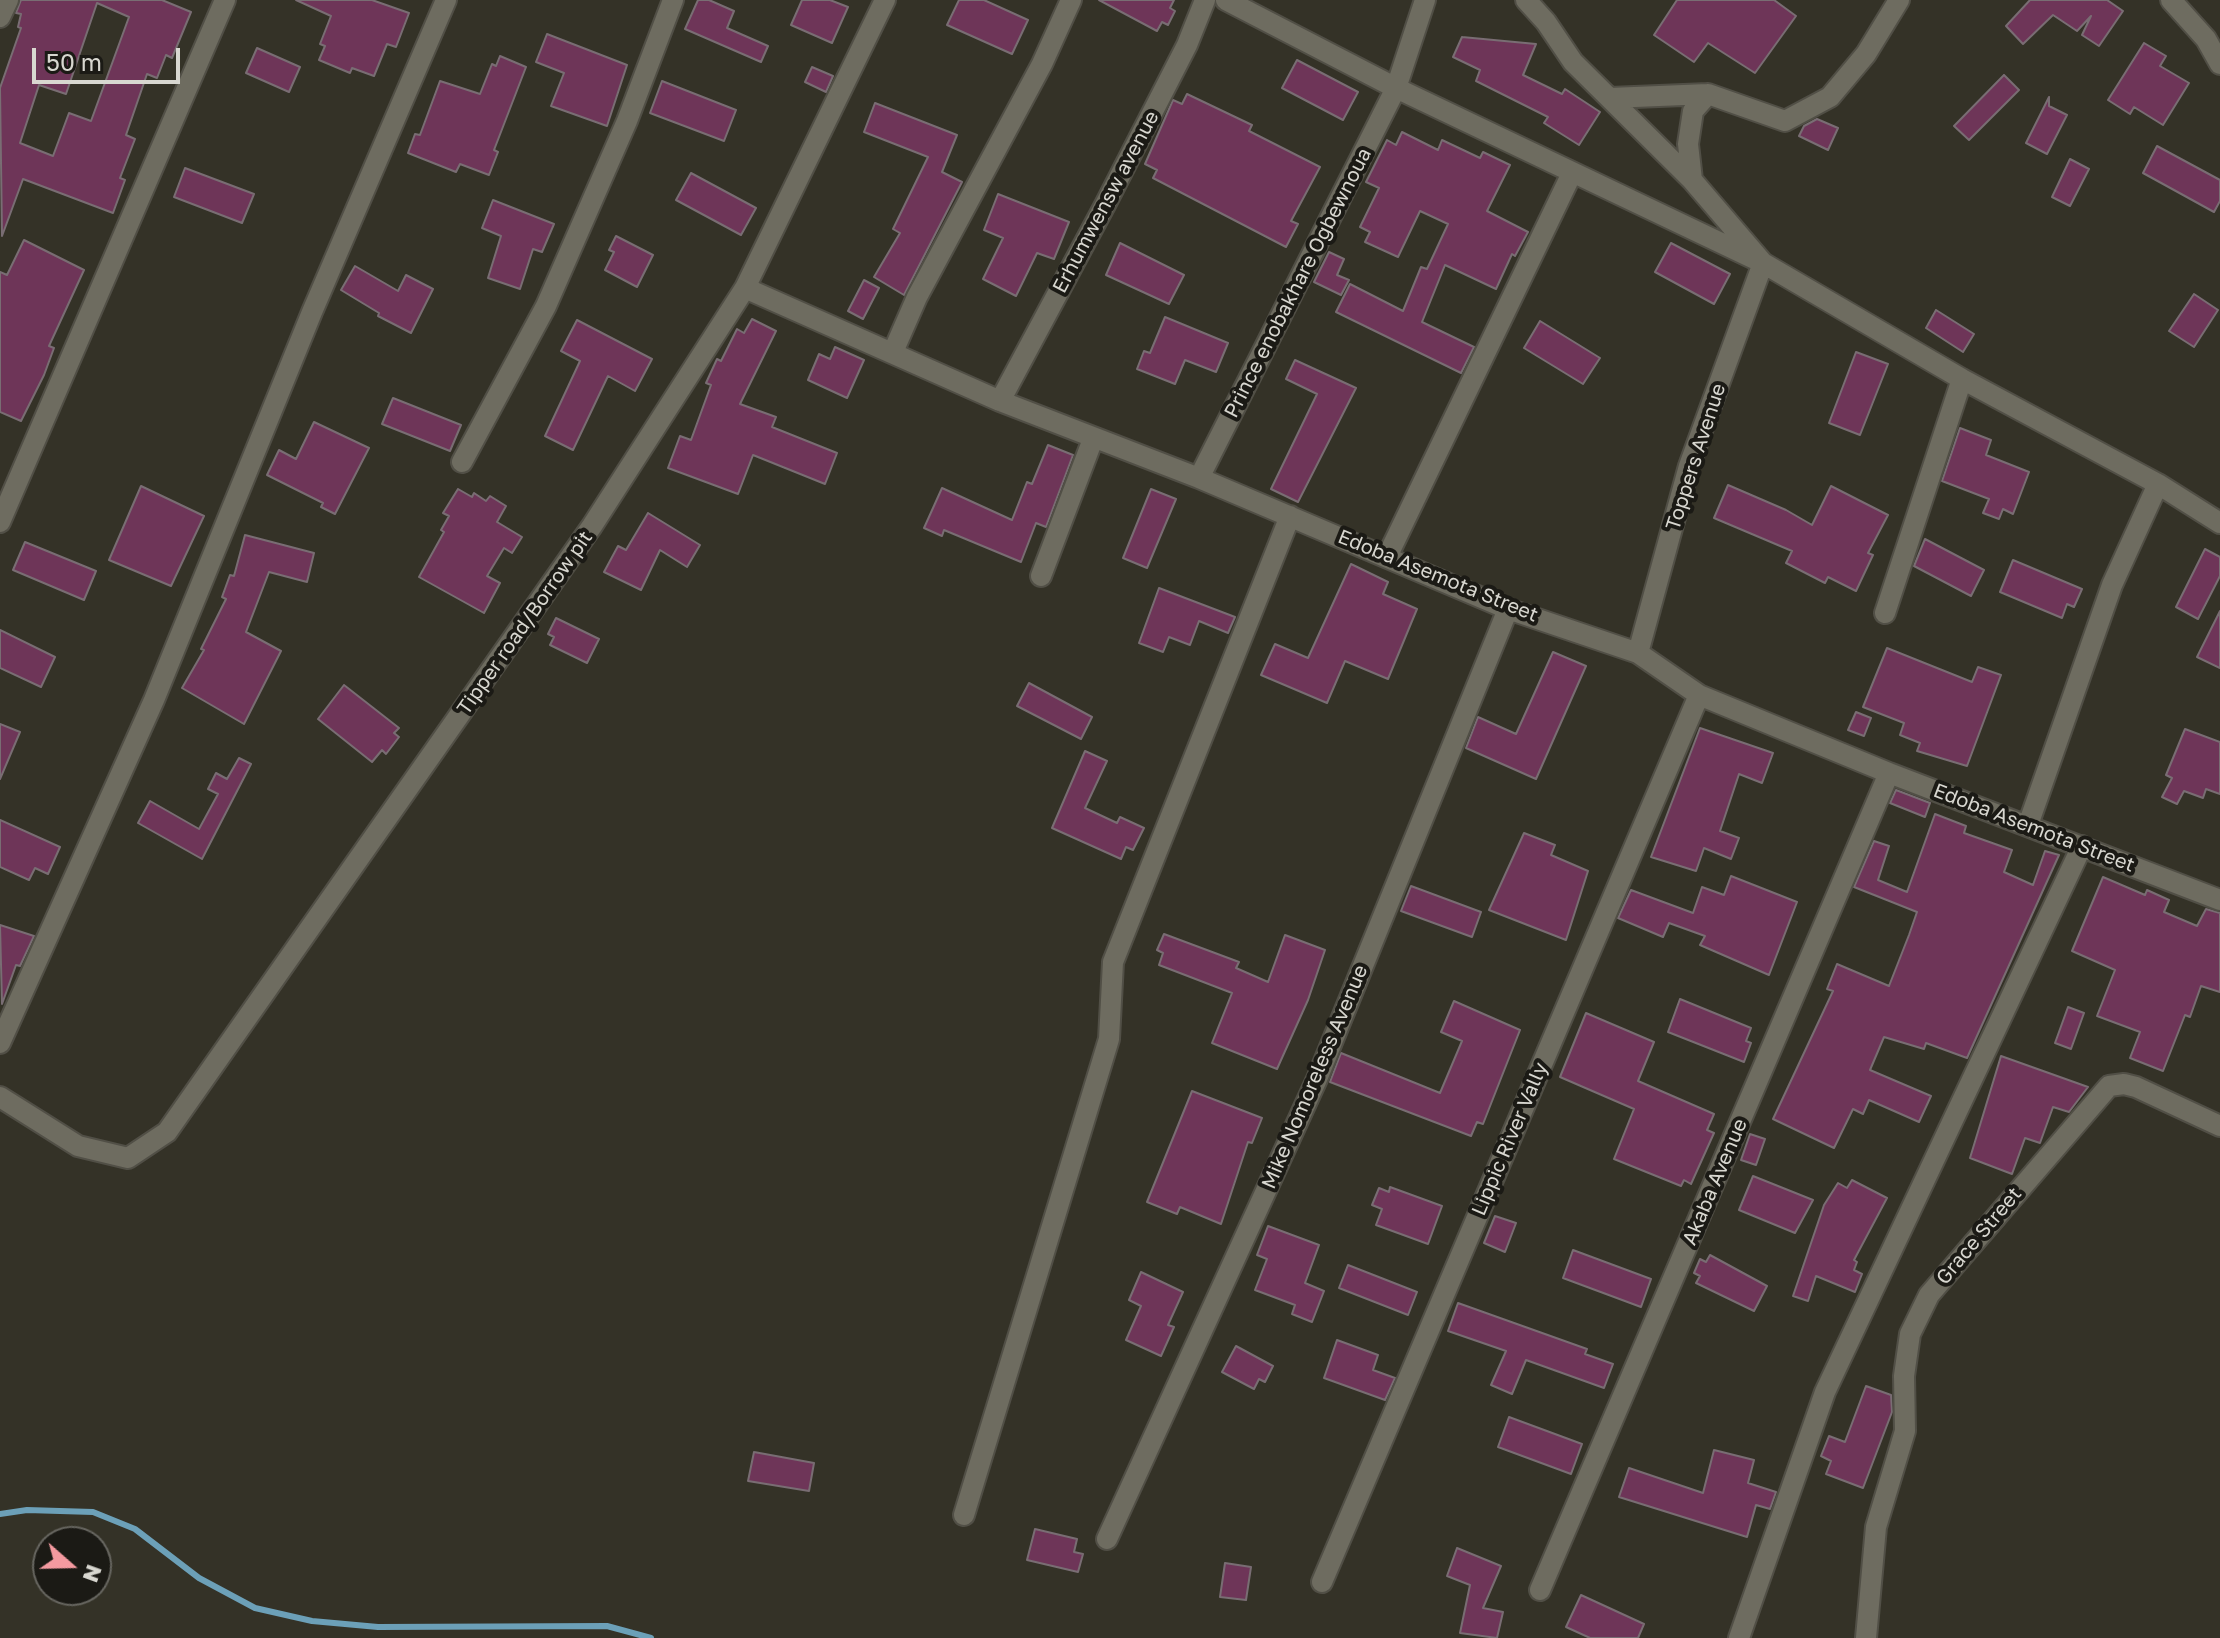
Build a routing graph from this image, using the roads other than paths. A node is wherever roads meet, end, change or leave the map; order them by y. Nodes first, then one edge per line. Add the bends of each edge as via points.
1 (8, 0) edge
2 (446, 0) edge
3 (673, 0) edge
4 (885, 0) edge
5 (1071, 0) edge
6 (1205, 0) edge
7 (1226, 0) edge
8 (1425, 0) edge
9 (1526, 0) edge
10 (1899, 0) edge
11 (2171, 0) edge
12 (0, 17) edge
13 (2220, 64) edge
14 (1396, 88) junction
15 (1708, 94) junction
16 (1610, 98) junction
17 (1572, 173) junction
18 (1692, 180) junction
19 (1763, 263) junction
20 (745, 288) junction
21 (893, 352) junction
22 (1962, 379) junction
23 (1000, 401) junction
24 (1093, 439) junction
25 (462, 462) dead end
26 (1199, 478) junction
27 (2158, 484) junction
28 (1290, 516) junction
29 (1, 521) edge
30 (2220, 523) edge
31 (1387, 557) junction
32 (1041, 576) dead end
33 (1508, 609) junction
34 (1885, 613) dead end
35 (1638, 653) junction
36 (1699, 695) junction
37 (1889, 773) junction
38 (2028, 825) junction
39 (2082, 846) junction
40 (2220, 900) edge
41 (0, 1043) edge
42 (0, 1097) edge
43 (2220, 1126) edge
44 (964, 1515) dead end
45 (1107, 1539) dead end
46 (1322, 1582) dead end
47 (1540, 1590) dead end
48 (1739, 1638) edge
49 (1866, 1638) edge

1 - 12 street
2 - 41 street via 154,700
3 - 25 street via 546,306
4 - 20 street, Tipper road/Borrow pit
5 - 21 street
6 - 23 street, Erhumwensw avenue via 1138,142
7 - 14 street
8 - 14 street, Prince enobakhare Ogbewnoua
9 - 16 street via 1573,62
10 - 15 street via 1866,54 1830,97 1785,121
11 - 13 street via 2206,39
14 - 17 street
14 - 26 street, Prince enobakhare Ogbewnoua
15 - 16 street
15 - 18 street via 1693,111 1688,144
16 - 18 street
17 - 19 street
17 - 31 street
18 - 19 street
19 - 22 street
19 - 35 street, Toppers Avenue via 1689,466
20 - 21 street, Edoba Asemota Street
20 - 42 street, Tipper road/Borrow pit via 592,526 167,1132 128,1158 78,1146
21 - 23 street, Edoba Asemota Street
22 - 27 street
22 - 34 street
23 - 24 street, Edoba Asemota Street
24 - 26 street, Edoba Asemota Street
24 - 32 street
26 - 28 street, Edoba Asemota Street
27 - 30 street
27 - 38 street via 2112,585
28 - 31 street, Edoba Asemota Street
28 - 44 street via 1113,962 1109,1039
29 - 29 street via 14,491 19,477 42,420 89,306 225,0 19,478 12,493
31 - 33 street, Edoba Asemota Street
33 - 35 street, Edoba Asemota Street
33 - 45 street, Mike Nomoreless Avenue via 1317,1079
35 - 36 street, Edoba Asemota Street
36 - 37 street, Edoba Asemota Street
36 - 46 street, Lippic River Vally
37 - 38 street, Edoba Asemota Street
37 - 47 street, Akaba Avenue
38 - 39 street, Edoba Asemota Street
39 - 40 street, Edoba Asemota Street
39 - 48 street via 1825,1392
43 - 49 street, Grace Street via 2136,1087 2109,1086 1929,1295 1910,1334 1905,1431 1876,1527

